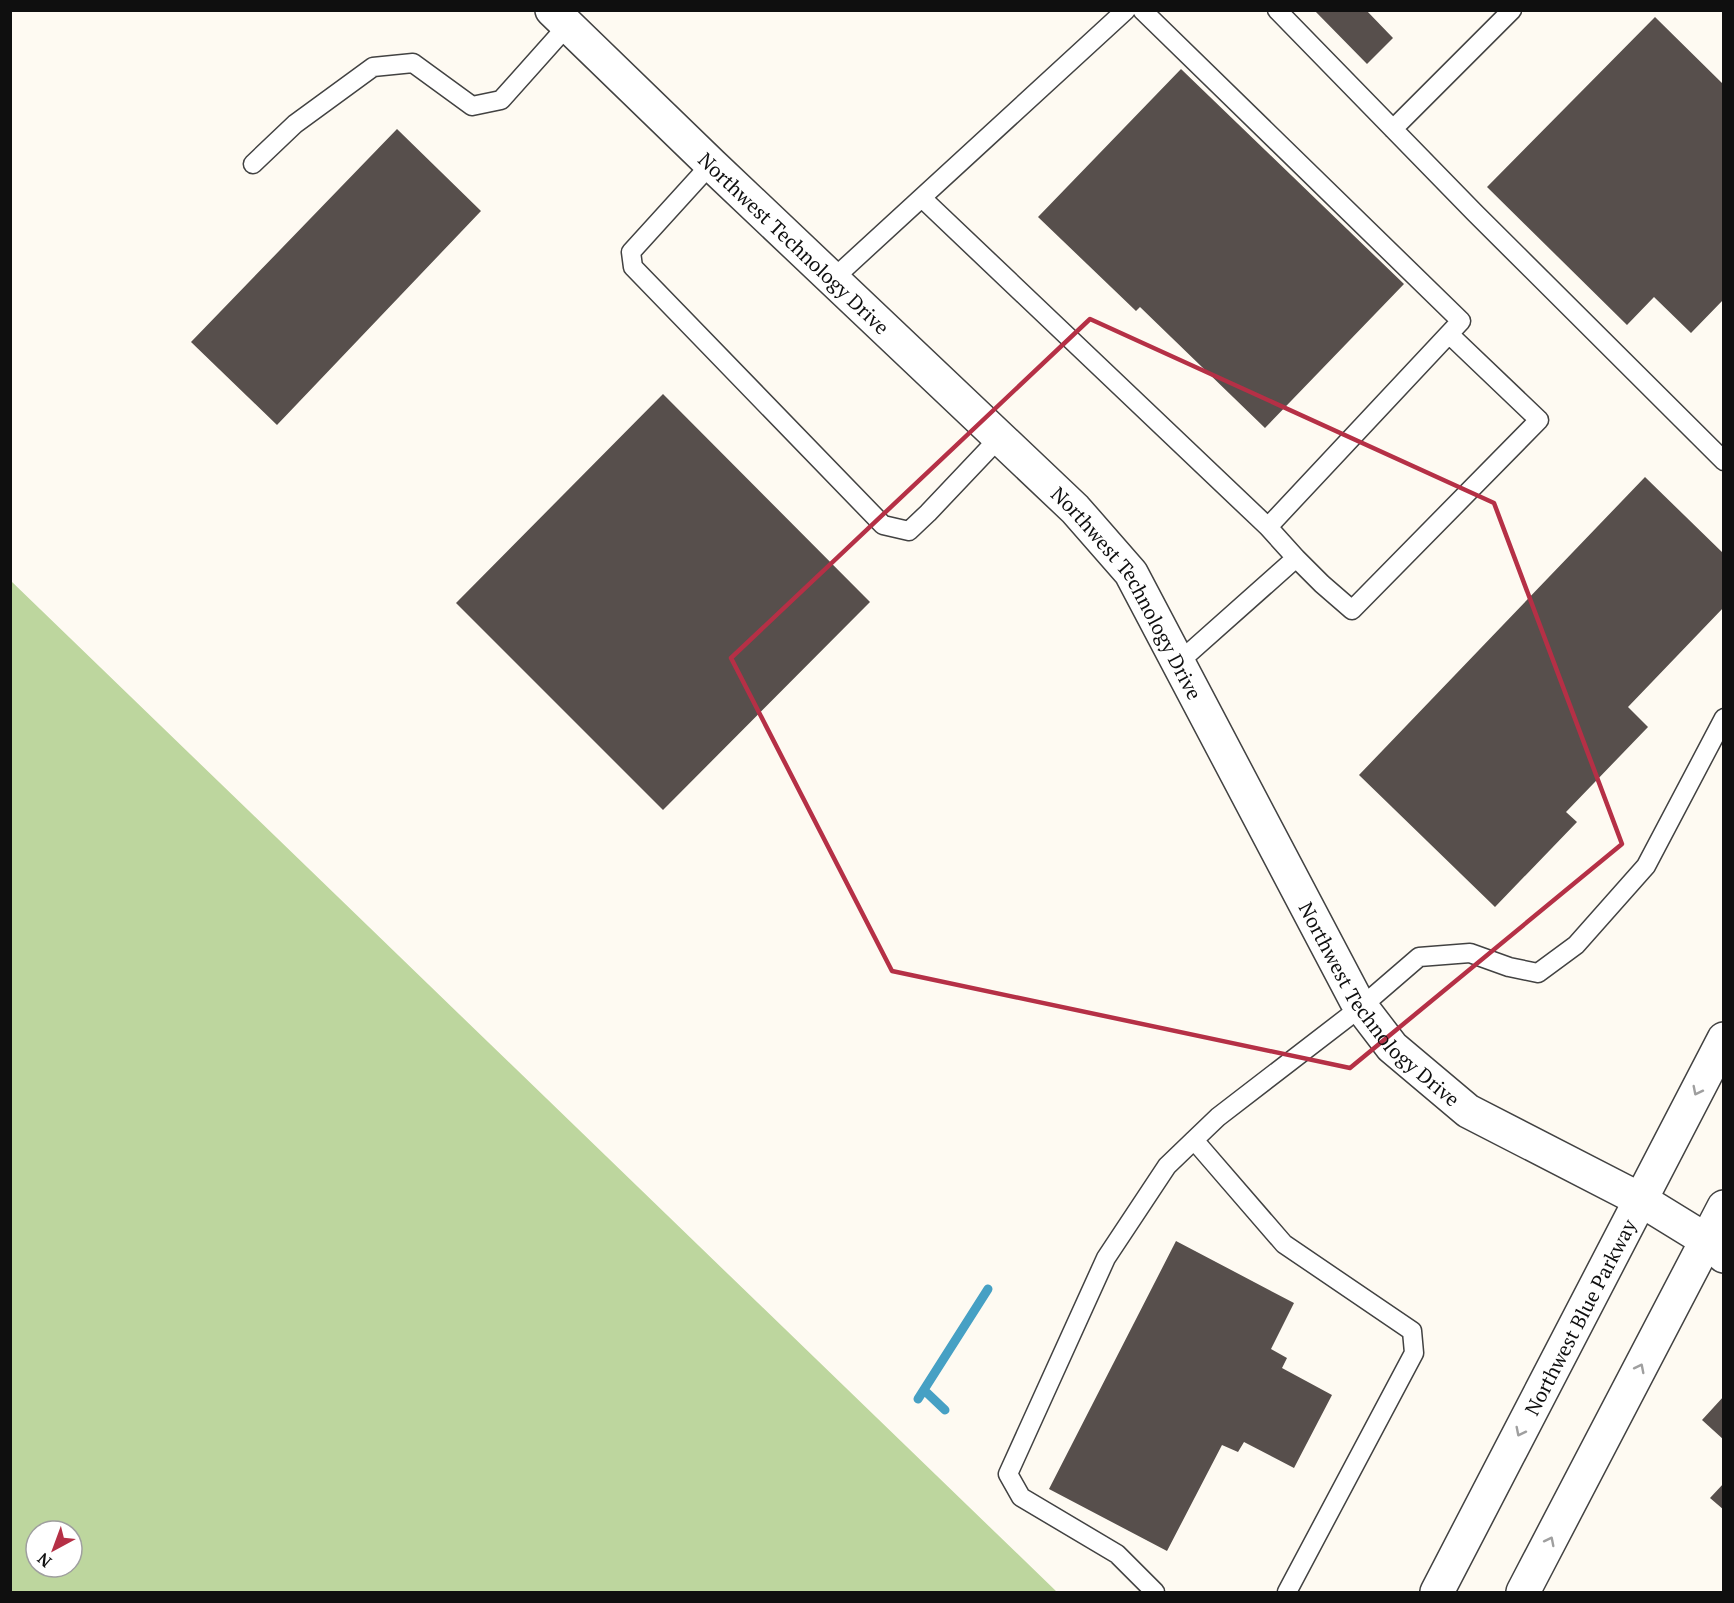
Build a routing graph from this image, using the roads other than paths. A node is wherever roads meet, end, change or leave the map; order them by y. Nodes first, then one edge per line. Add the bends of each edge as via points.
1 (1126, 10) edge
2 (1142, 10) edge
3 (1277, 10) edge
4 (1512, 10) edge
5 (560, 18) edge
6 (1393, 129) junction
7 (711, 164) junction
8 (253, 165) dead end
9 (922, 198) junction
10 (833, 279) junction
11 (1450, 335) junction
12 (1000, 436) junction
13 (1724, 461) edge
14 (1268, 527) junction
15 (1296, 558) junction
16 (1179, 662) junction
17 (1724, 718) edge
18 (1362, 1007) junction
19 (1724, 1039) edge
20 (1194, 1140) junction
21 (1641, 1200) junction
22 (1724, 1207) edge
23 (1715, 1248) edge
24 (1155, 1593) edge
25 (1287, 1593) edge
26 (1437, 1593) edge
27 (1523, 1593) edge

1 - 9 lane
2 - 11 lane via 1461,321
3 - 6 lane
4 - 6 lane
5 - 7 street, Northwest Technology Drive
5 - 8 lane via 501,100 472,106 413,63 373,67 295,124
6 - 13 lane
7 - 10 street, Northwest Technology Drive
7 - 12 lane via 631,252 633,267 883,525 909,531
9 - 10 lane
9 - 14 lane
10 - 12 street, Northwest Technology Drive
11 - 14 lane
11 - 15 lane via 1539,420 1352,610
12 - 16 street, Northwest Technology Drive via 1075,509 1131,573
14 - 15 lane
15 - 16 lane
16 - 18 street, Northwest Technology Drive
17 - 18 lane via 1646,866 1576,945 1538,972 1470,953 1419,957
18 - 20 lane via 1218,1117
18 - 21 street, Northwest Technology Drive via 1392,1047 1468,1111
19 -> 21 street, Northwest Blue Parkway
20 - 24 lane via 1167,1166 1106,1258 1008,1474 1022,1497 1117,1554
20 - 25 lane via 1284,1244 1412,1331 1414,1353
21 - 23 street, Northwest Technology Drive
21 -> 26 street, Northwest Blue Parkway
22 - 23 street
27 -> 23 street

